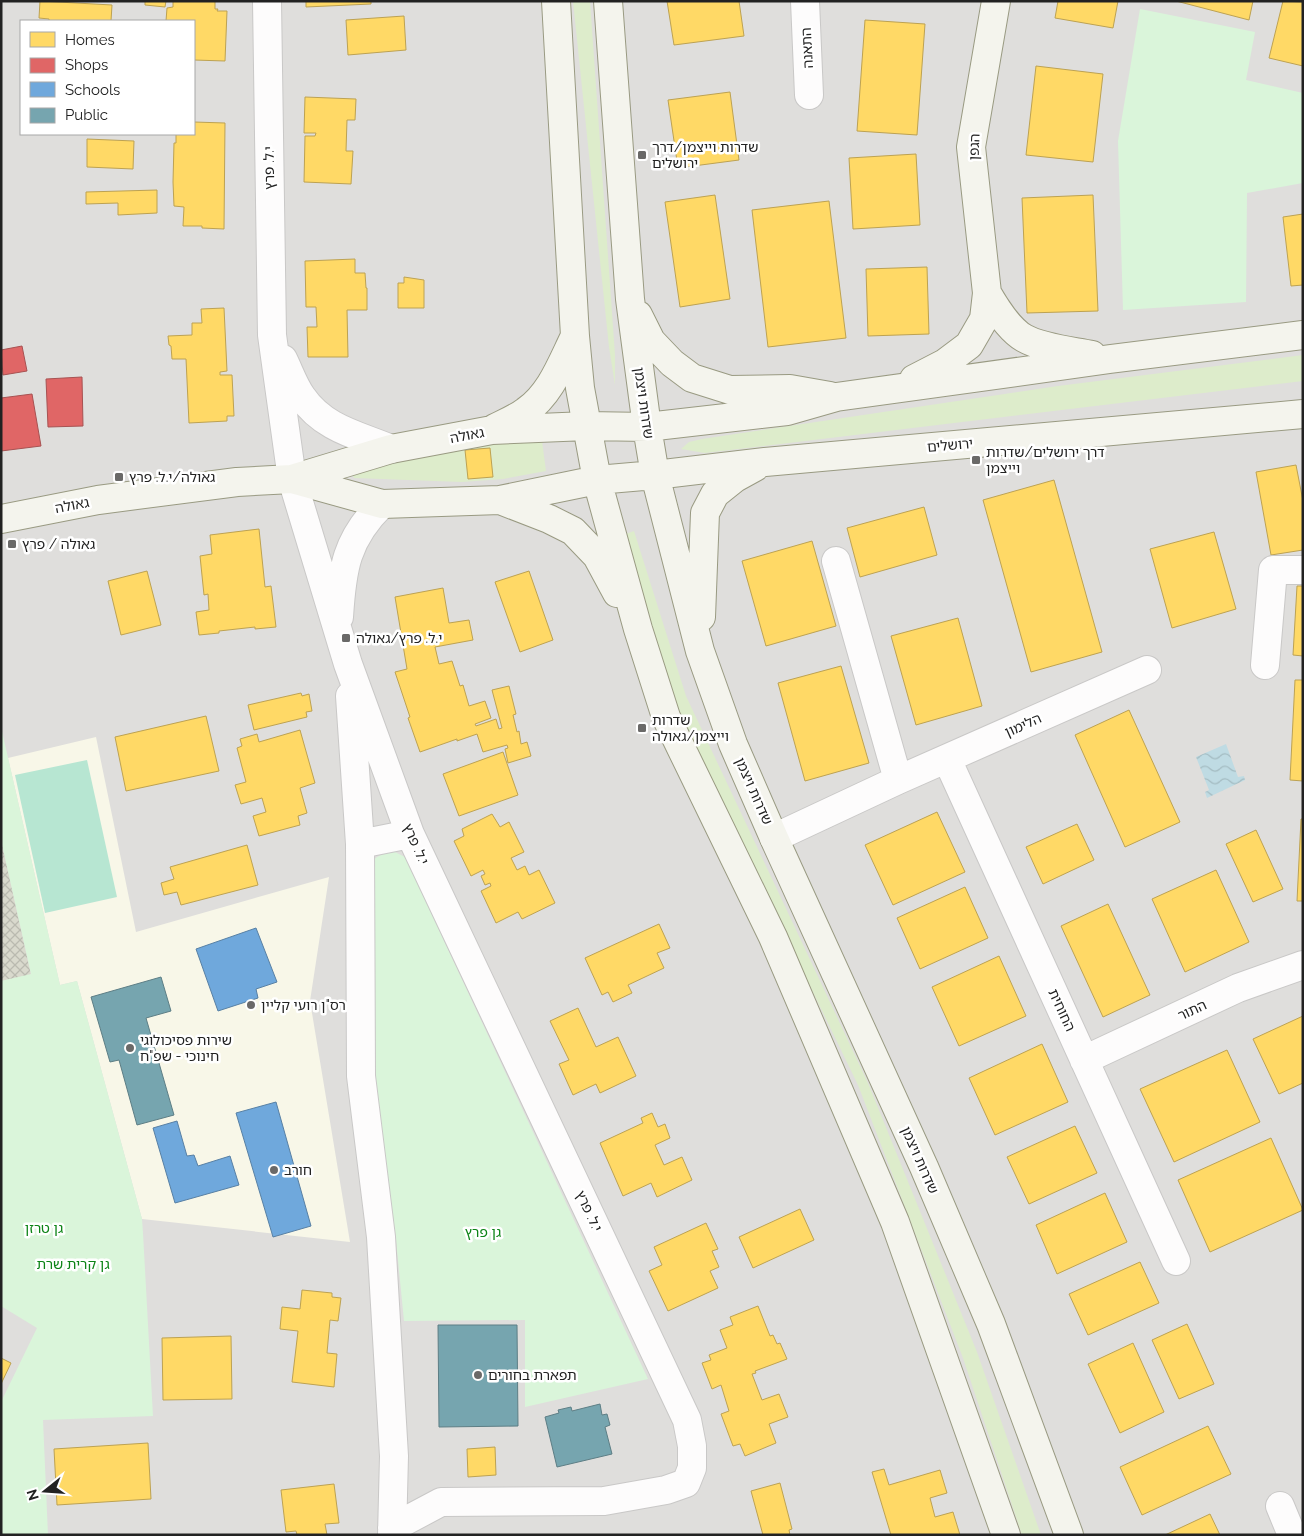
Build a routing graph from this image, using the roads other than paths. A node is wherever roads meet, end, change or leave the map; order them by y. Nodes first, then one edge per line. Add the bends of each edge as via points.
1 (267, 1) edge
2 (556, 1) edge
3 (608, 1) edge
4 (805, 1) edge
5 (996, 1) edge
6 (809, 95) dead end
7 (987, 293) junction
8 (630, 299) junction
9 (272, 335) junction
10 (1303, 335) edge
11 (575, 336) junction
12 (1110, 360) junction
13 (894, 389) junction
14 (836, 397) junction
15 (1303, 414) edge
16 (586, 426) junction
17 (648, 427) junction
18 (492, 430) junction
19 (391, 449) junction
20 (765, 462) junction
21 (655, 475) junction
22 (292, 479) junction
23 (597, 480) junction
24 (500, 500) junction
25 (382, 504) junction
26 (1, 518) edge
27 (836, 561) dead end
28 (1303, 570) edge
29 (638, 629) junction
30 (338, 633) junction
31 (700, 651) junction
32 (348, 664) junction
33 (1265, 665) dead end
34 (1147, 670) dead end
35 (947, 759) junction
36 (898, 780) junction
37 (410, 834) junction
38 (774, 838) junction
39 (360, 844) junction
40 (1303, 965) edge
41 (1084, 1060) junction
42 (1176, 1261) dead end
43 (1280, 1506) dead end
44 (392, 1531) edge
45 (1006, 1535) edge
46 (1069, 1535) edge
47 (1292, 1535) edge

1 - 9 street, י.ל. פרץ
2 - 11 street
3 - 8 street, שדרות ויצמן
4 - 6 street, התאנה
5 - 7 street, הגפן via 971,148
7 - 12 street, הגפן via 997,311 1023,338
7 - 13 street, הגפן via 984,319 969,345 945,363
8 - 14 street via 651,341 692,378 730,390 790,389
8 - 17 street, שדרות ויצמן
9 - 19 street, י.ל. פרץ via 301,397 321,418 339,430
9 - 22 street, י.ל. פרץ
10 - 12 street
11 - 16 street
11 - 18 street via 552,383 540,397 527,411
12 - 13 street
13 - 14 street
14 - 17 street via 787,411
15 - 20 street, ירושלים
16 - 17 street, גאולה
16 - 18 street, גאולה
16 - 23 street
17 - 21 street, שדרות ויצמן
18 - 19 street, גאולה
19 - 22 street, גאולה
20 - 21 street, ירושלים
20 - 31 street via 735,478 715,494 705,514
21 - 23 street, ירושלים
21 - 31 street, שדרות ויצמן
22 - 25 street, גאולה
22 - 26 street, גאולה via 237,482 98,500
22 - 30 street, י.ל. פרץ
23 - 24 street, גאולה
23 - 29 street
24 - 25 street, גאולה
24 - 29 street via 573,531 597,556
25 - 30 street, י.ל. פרץ via 359,530 348,556 341,582
27 - 36 street
28 - 33 street via 1273,570
29 - 45 street via 666,717 773,937 895,1222
30 - 32 street, י.ל. פרץ
31 - 38 street, שדרות ויצמן via 733,744
32 - 37 street, י.ל. פרץ
32 - 39 street, י.ל. פרץ
34 - 35 street, הלימון
35 - 36 street, הלימון
35 - 41 street, החוחית
36 - 38 street, הלימון
37 - 39 street
37 - 44 street, י.ל. פרץ via 687,1420 692,1468 686,1483 604,1502 441,1502
38 - 46 street, שדרות ויצמן via 920,1158 991,1324
39 - 44 street, י.ל. פרץ via 360,1076 381,1237 394,1456
40 - 41 street, התור via 1238,988
41 - 42 street, החוחית
43 - 47 street

